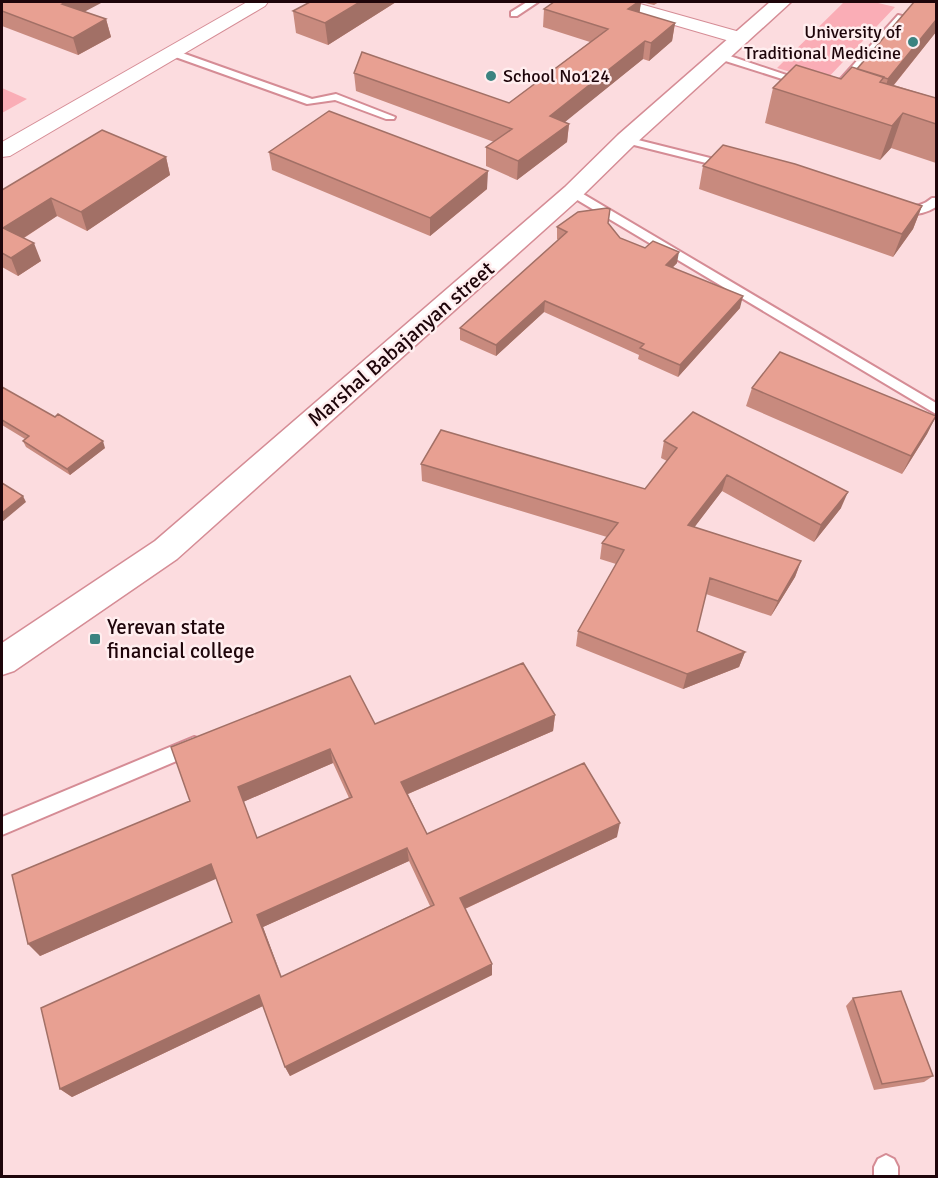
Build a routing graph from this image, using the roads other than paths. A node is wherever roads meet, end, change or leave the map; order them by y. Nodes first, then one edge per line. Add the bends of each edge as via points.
1 (259, 2) edge
2 (532, 2) edge
3 (615, 2) edge
4 (781, 2) edge
5 (514, 14) dead end
6 (900, 17) edge
7 (740, 38) junction
8 (171, 52) junction
9 (720, 56) junction
10 (811, 85) edge
11 (845, 96) edge
12 (390, 117) dead end
13 (626, 140) junction
14 (2, 151) edge
15 (746, 170) edge
16 (573, 192) junction
17 (936, 201) edge
18 (884, 206) edge
19 (936, 409) edge
20 (2, 661) edge
21 (207, 739) edge
22 (2, 826) edge

1 - 8 street
2 - 5 lane
3 - 7 street
4 - 7 main road, Marshal Babajanyan street
6 - 11 lane via 834,93
7 - 9 main road, Marshal Babajanyan street
8 - 12 lane via 311,102 336,97
8 - 14 street
9 - 10 lane
9 - 13 main road, Marshal Babajanyan street
13 - 15 lane
13 - 16 main road, Marshal Babajanyan street
16 - 19 lane
16 - 20 main road, Marshal Babajanyan street via 166,550
17 - 18 lane via 919,211
21 - 22 lane

